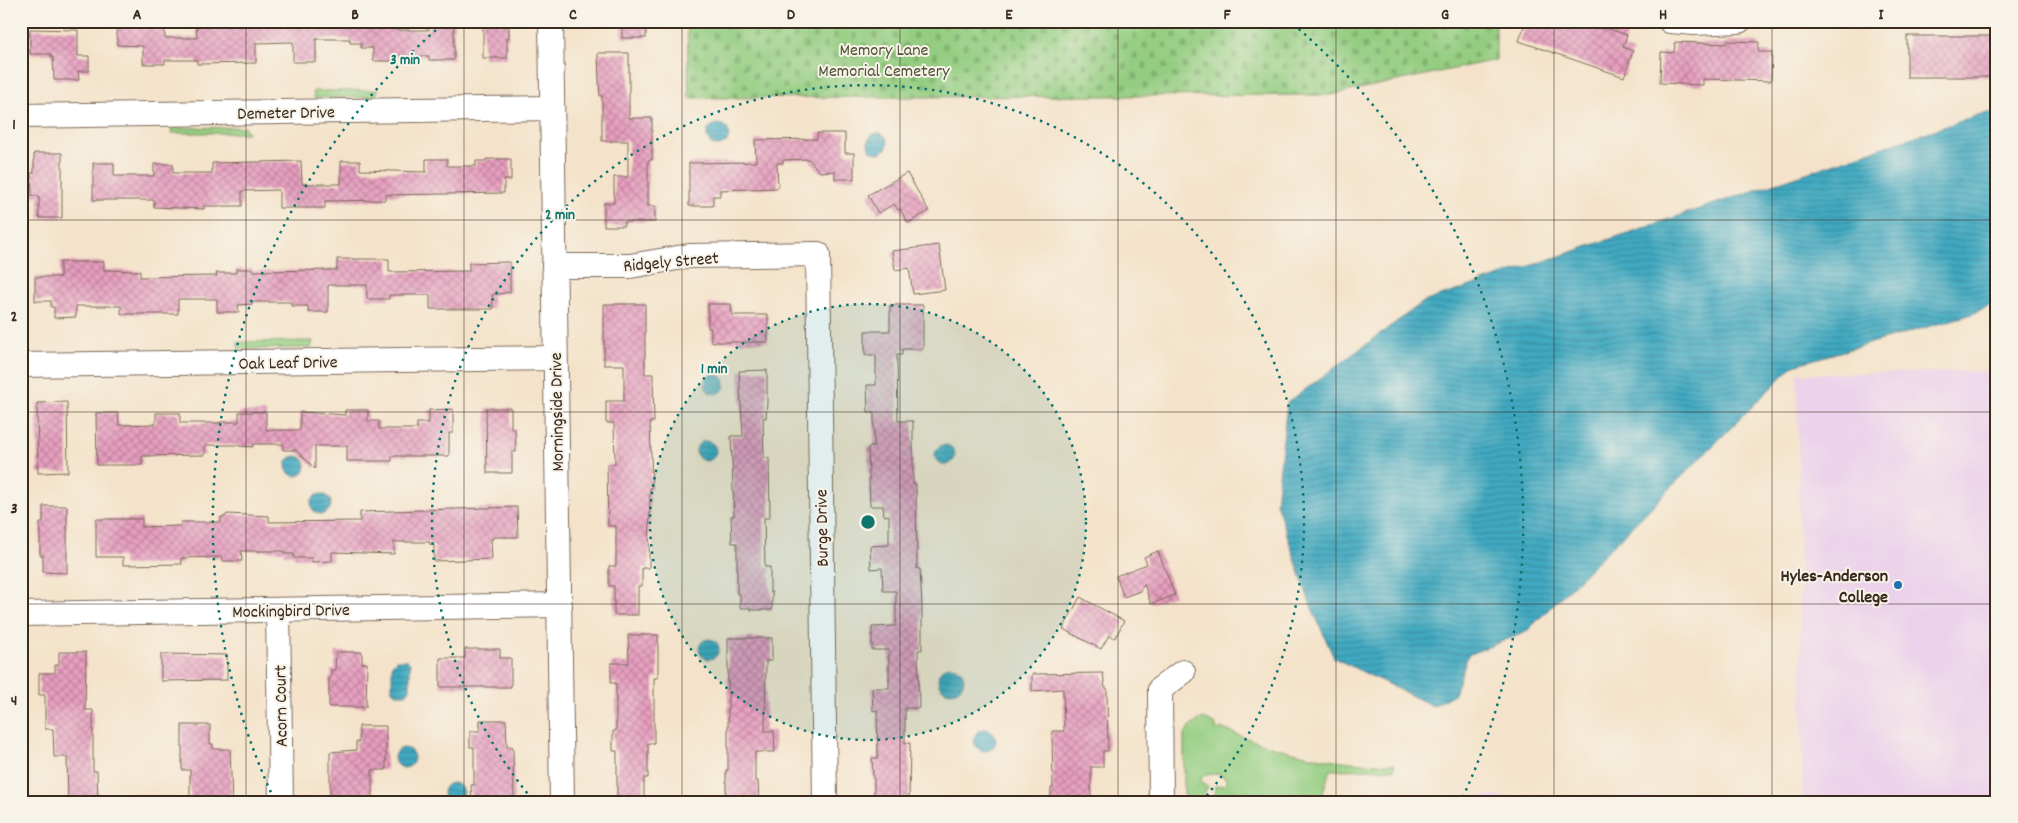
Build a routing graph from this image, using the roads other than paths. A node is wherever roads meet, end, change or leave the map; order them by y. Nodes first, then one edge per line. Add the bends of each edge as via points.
1 (551, 21) edge
2 (1670, 21) edge
3 (1739, 21) edge
4 (552, 108) junction
5 (21, 116) edge
6 (818, 254) joint
7 (554, 266) junction
8 (555, 358) junction
9 (21, 365) edge
10 (560, 605) junction
11 (278, 610) junction
12 (21, 614) edge
13 (1183, 672) dead end
14 (281, 802) edge
15 (562, 802) edge
16 (825, 802) edge
17 (1161, 802) edge

1 - 4 street, Morningside Drive
2 - 3 street
4 - 5 street, Demeter Drive
4 - 7 street, Morningside Drive
6 - 7 street, Ridgely Street via 689,256 630,266
6 - 16 street, Burge Drive
7 - 8 street, Morningside Drive
8 - 9 street, Oak Leaf Drive
8 - 10 street, Morningside Drive
10 - 11 street, Mockingbird Drive
10 - 15 street, Morningside Drive
11 - 12 street, Mockingbird Drive
11 - 14 street, Acorn Court
13 - 17 street via 1160,689

